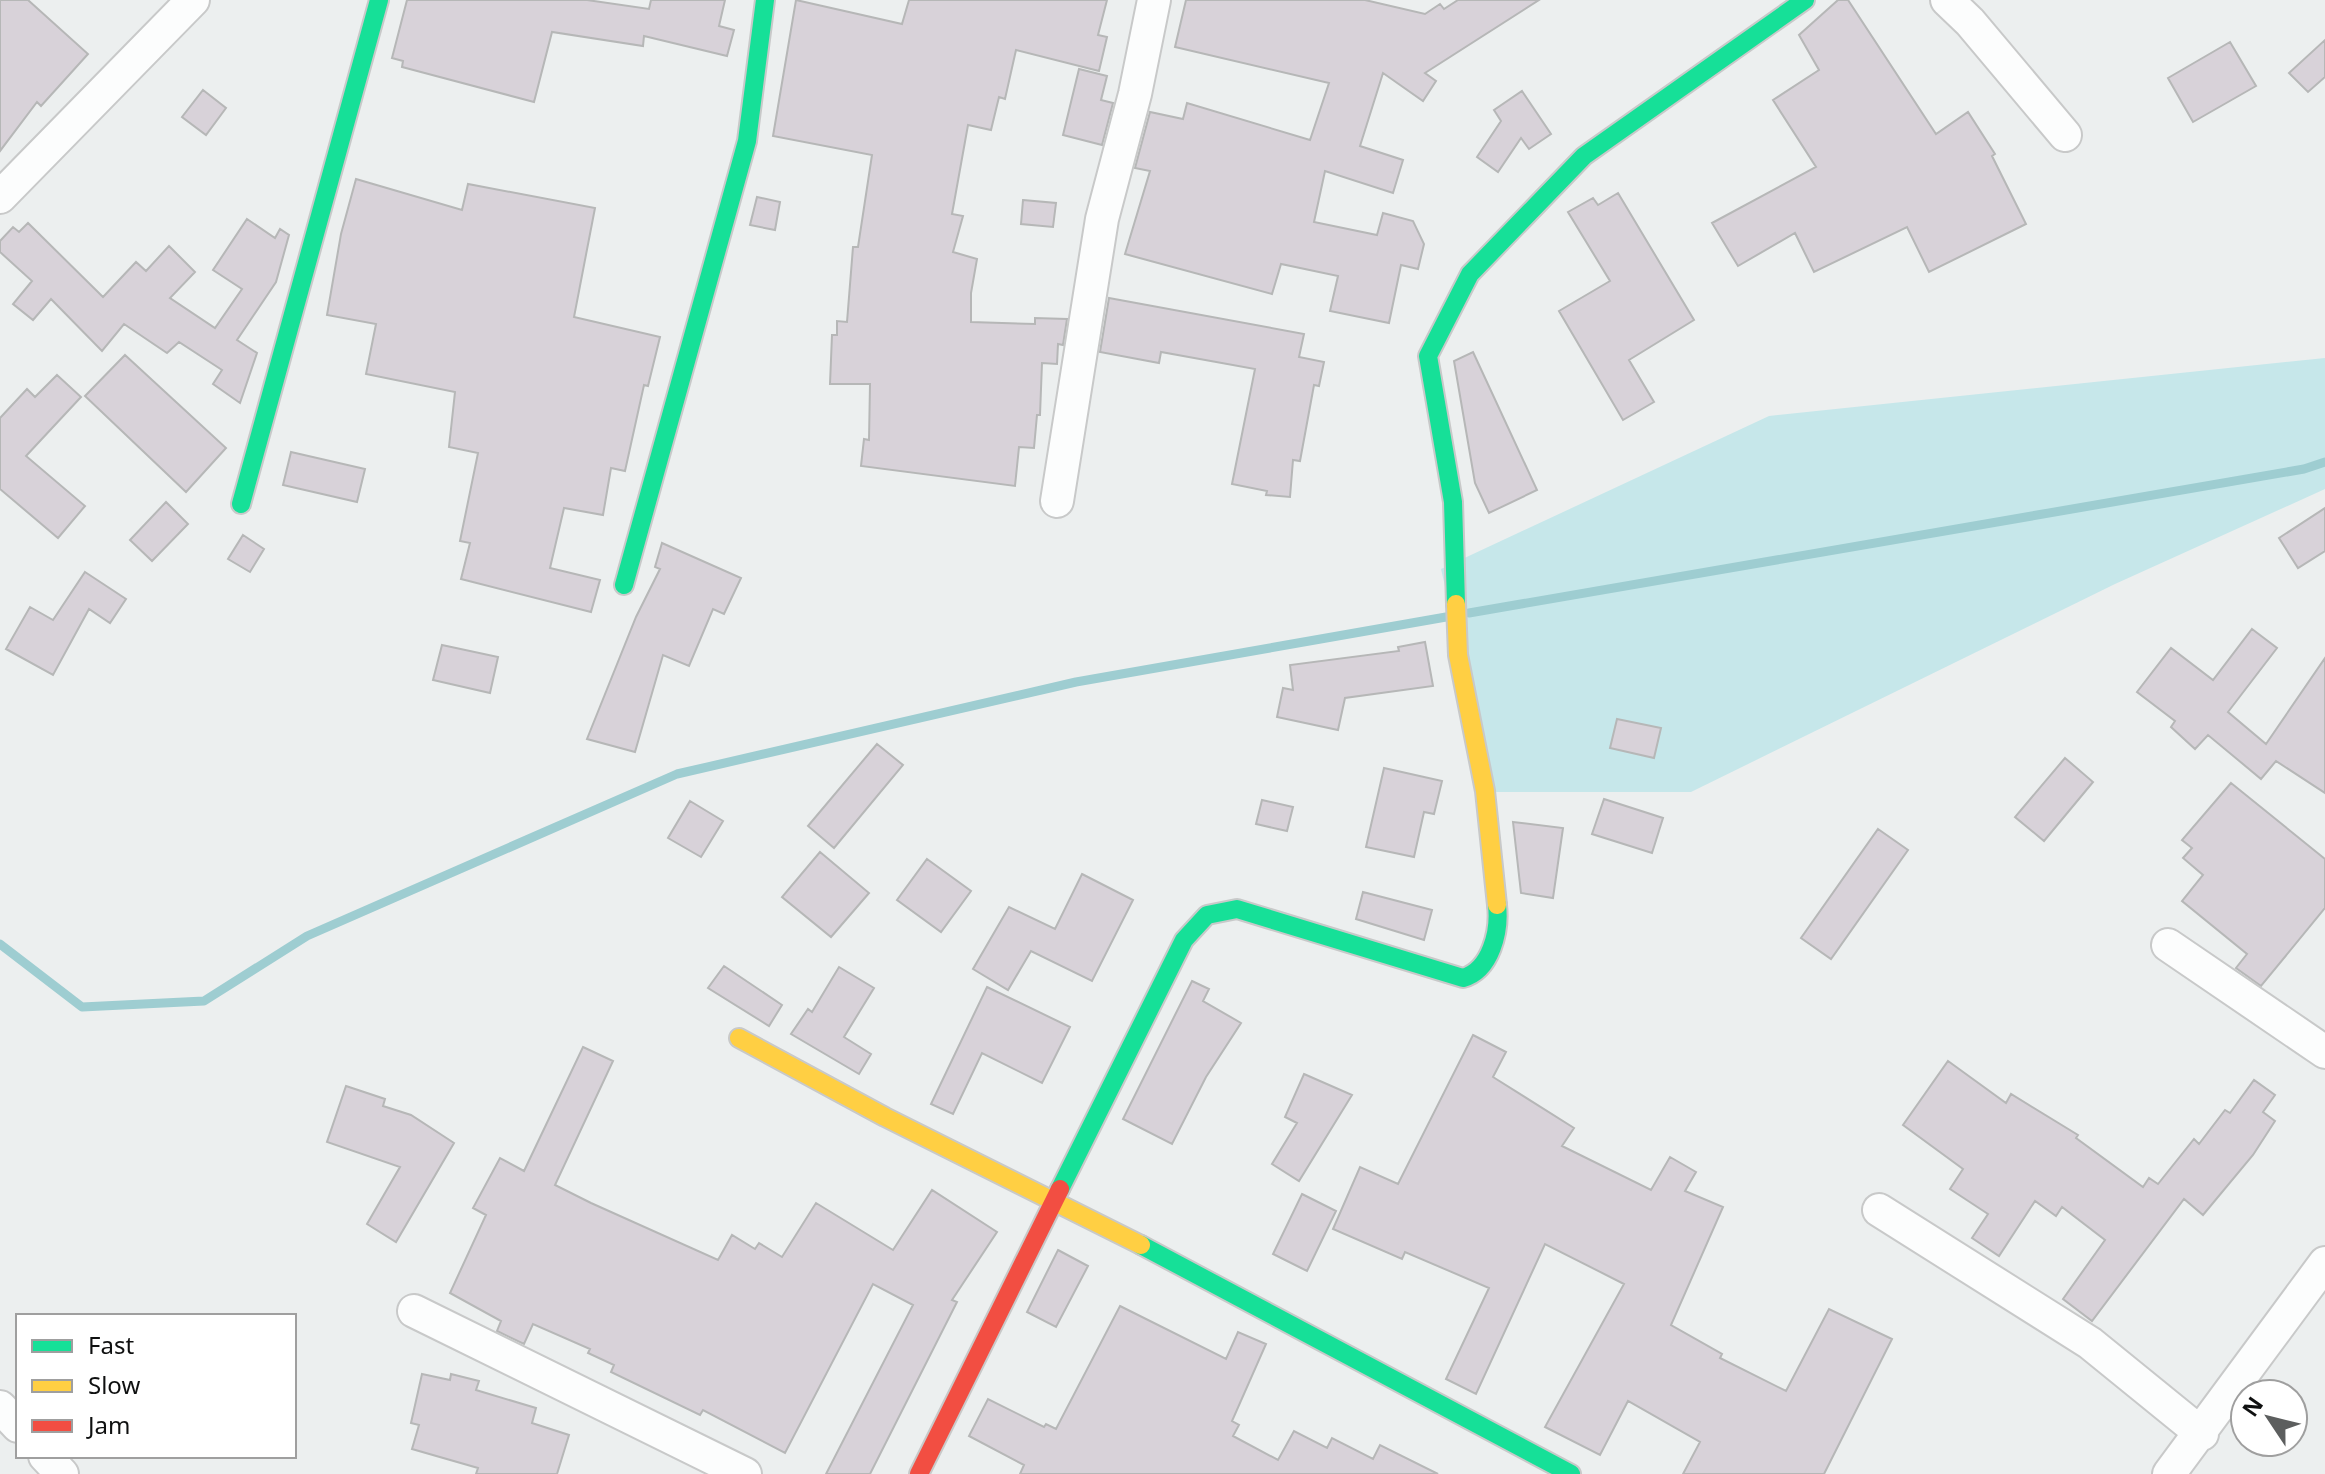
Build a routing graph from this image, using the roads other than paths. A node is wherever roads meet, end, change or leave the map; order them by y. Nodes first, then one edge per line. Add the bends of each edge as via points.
1 (193, 0) edge
2 (379, 0) edge
3 (765, 0) edge
4 (1154, 0) edge
5 (1805, 0) edge
6 (1947, 0) edge
7 (2065, 135) dead end
8 (0, 197) edge
9 (1057, 501) dead end
10 (241, 504) dead end
11 (624, 585) dead end
12 (2168, 945) dead end
13 (739, 1038) dead end
14 (2325, 1052) edge
15 (1054, 1202) junction
16 (1879, 1210) dead end
17 (2325, 1263) edge
18 (414, 1311) dead end
19 (0, 1407) edge
20 (16, 1424) edge
21 (2202, 1434) junction
22 (47, 1458) edge
23 (62, 1474) edge
24 (745, 1474) edge
25 (919, 1474) edge
26 (1571, 1474) edge
27 (2169, 1474) edge

1 - 8 street
2 - 10 street
3 - 11 street via 747,141
4 - 9 street via 1102,219
5 - 15 street via 1584,156 1470,274 1428,356 1453,502 1458,655 1485,791 1498,916 1488,959 1474,975 1463,978 1237,909 1207,915 1184,940
6 - 7 street
12 - 14 street
13 - 15 street
15 - 25 street
15 - 26 street
16 - 21 street via 2090,1343
17 - 21 street
18 - 24 street
19 - 20 street
21 - 27 street
22 - 23 street

